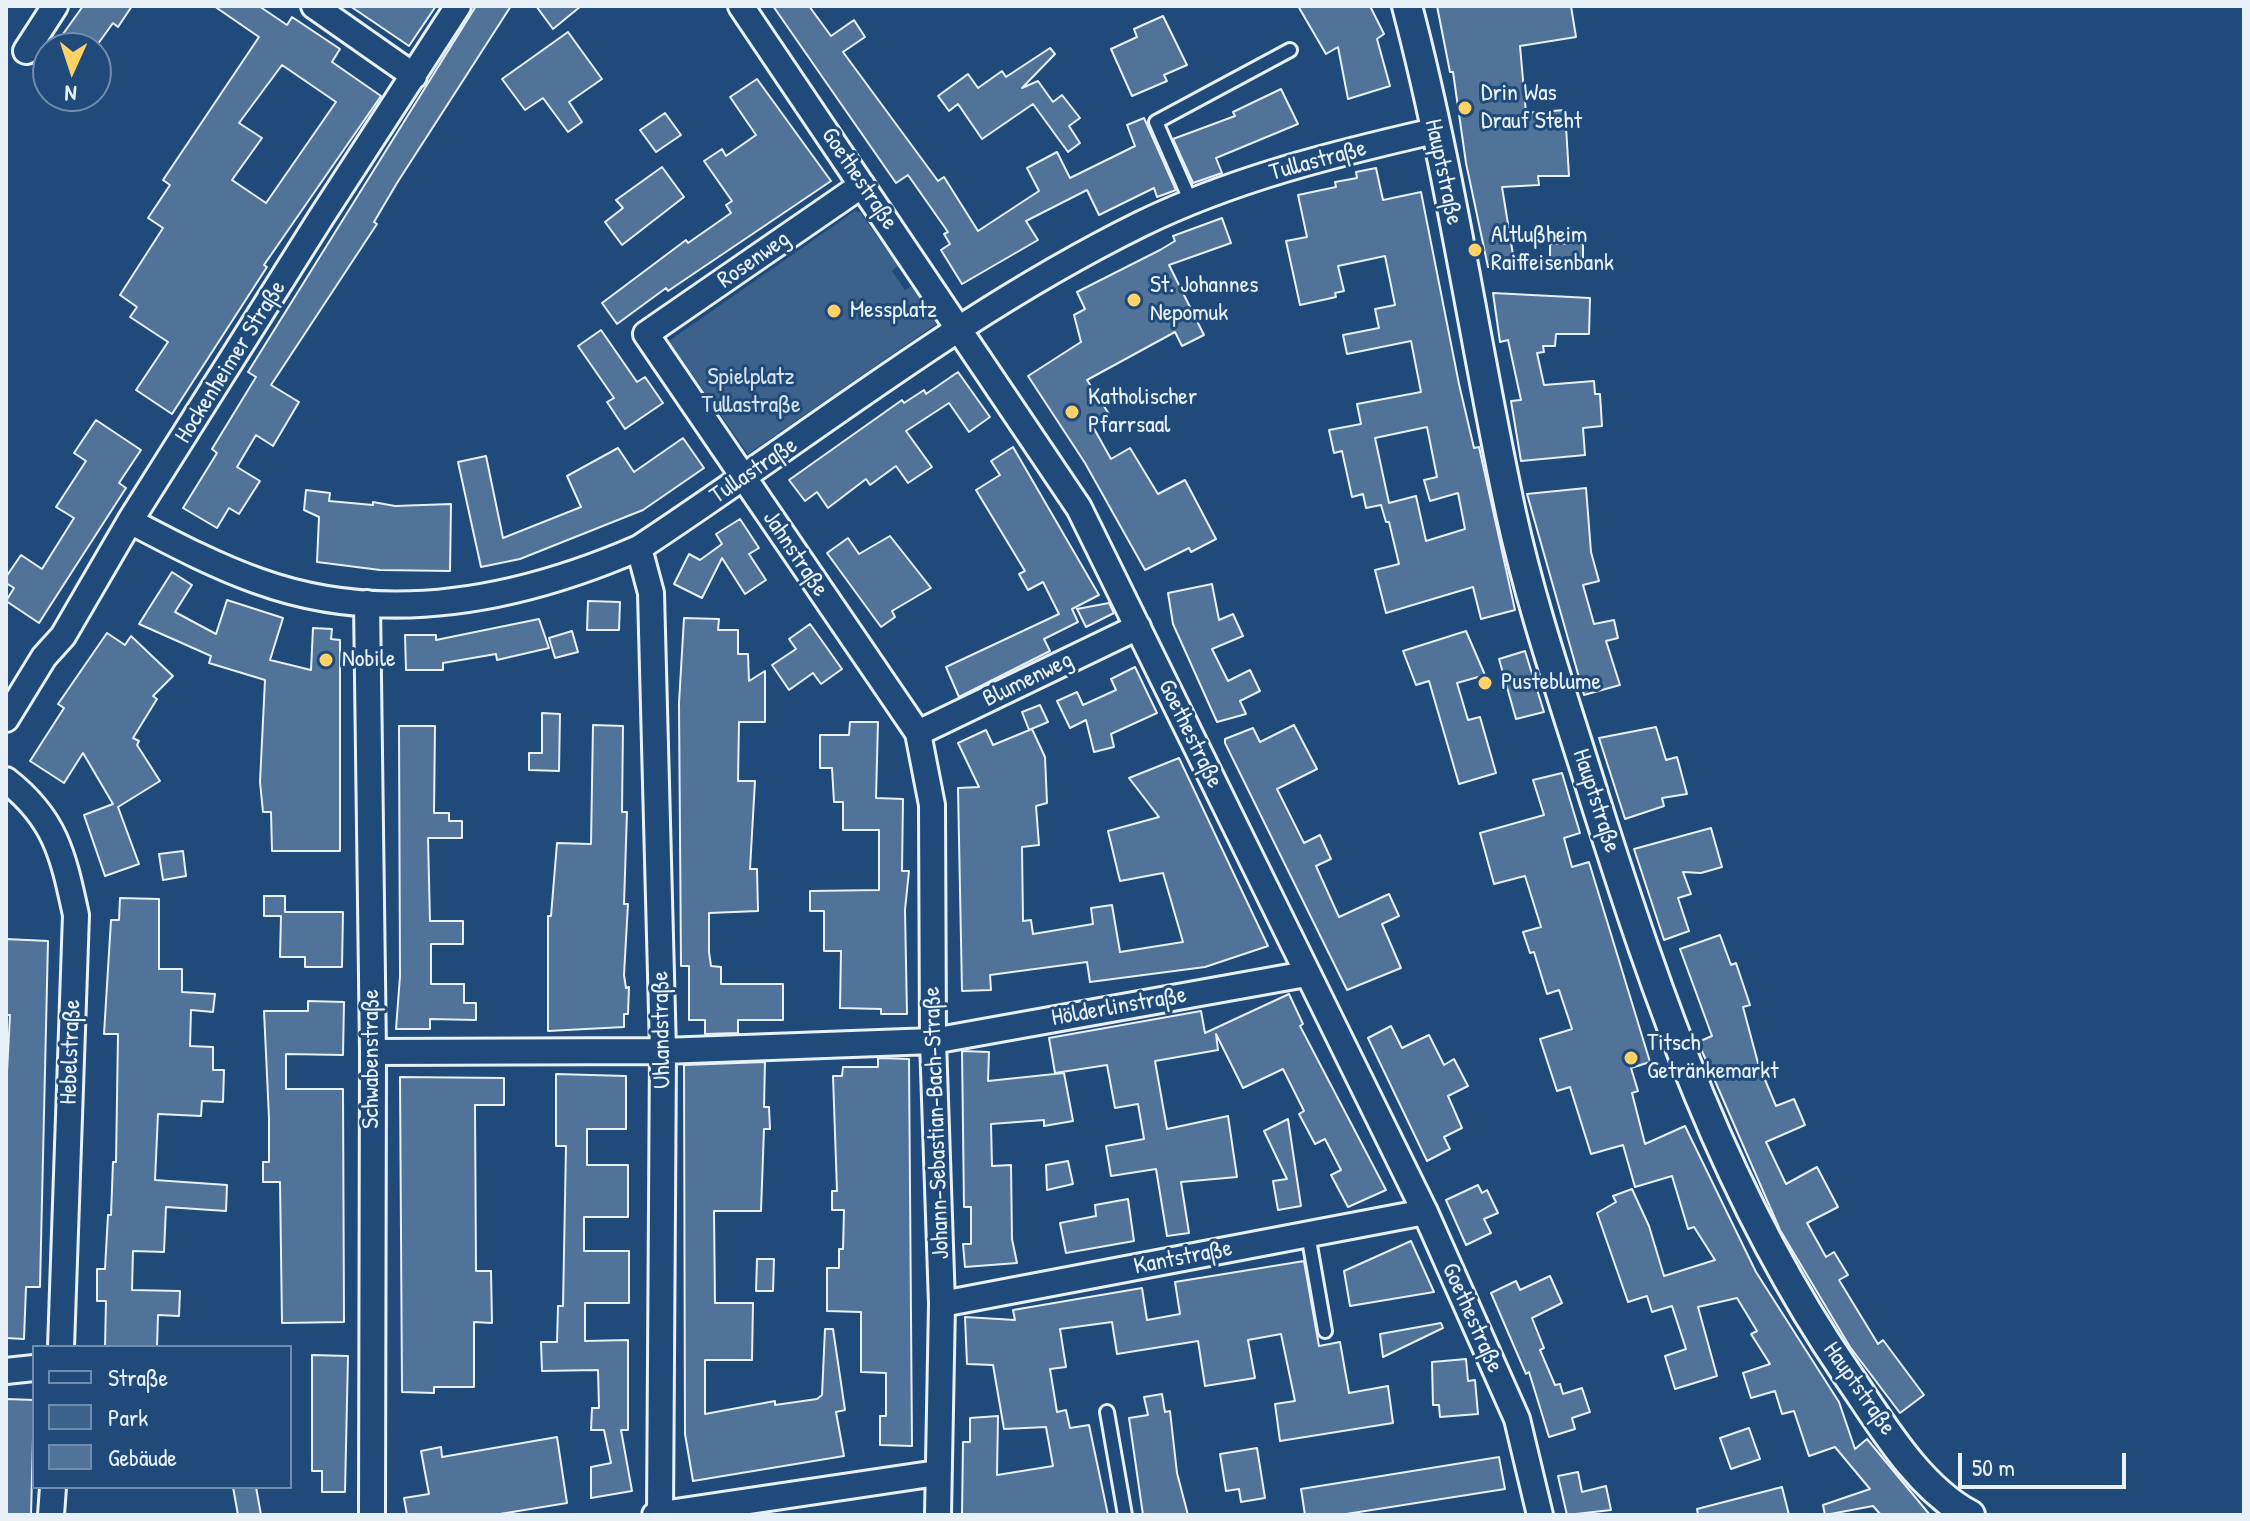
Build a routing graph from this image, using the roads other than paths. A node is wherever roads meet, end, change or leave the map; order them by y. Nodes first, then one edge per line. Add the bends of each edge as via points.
1 (55, 6) edge
2 (314, 6) edge
3 (458, 6) edge
4 (741, 6) edge
5 (1407, 6) edge
6 (1290, 50) dead end
7 (26, 51) dead end
8 (414, 76) junction
9 (1434, 131) junction
10 (862, 185) junction
11 (1191, 202) junction
12 (960, 328) junction
13 (646, 334) joint
14 (744, 479) junction
15 (130, 521) junction
16 (639, 548) junction
17 (367, 603) junction
18 (1138, 627) junction
19 (6, 719) edge
20 (918, 733) junction
21 (6, 780) edge
22 (1306, 974) junction
23 (933, 1041) junction
24 (663, 1051) junction
25 (373, 1052) junction
26 (1425, 1212) junction
27 (1308, 1234) junction
28 (942, 1304) junction
29 (1325, 1331) dead end
30 (61, 1345) edge
31 (32, 1368) edge
32 (6, 1371) edge
33 (1107, 1412) dead end
34 (937, 1473) junction
35 (53, 1489) edge
36 (1961, 1513) edge
37 (51, 1515) edge
38 (372, 1515) edge
39 (658, 1515) edge
40 (938, 1515) edge
41 (1125, 1515) edge
42 (1540, 1515) edge

1 - 7 street
2 - 8 street
3 - 8 street, Hockenheimer Straße
4 - 10 street, Goethestraße
5 - 9 street, Hauptstraße
6 - 11 lane via 1156,122
8 - 15 street, Hockenheimer Straße
9 - 11 street, Tullastraße via 1294,166
9 - 36 street, Hauptstraße via 1518,544 1678,1048 1747,1206 1788,1284 1880,1422
10 - 12 street, Goethestraße
10 - 13 street, Rosenweg
11 - 12 street, Tullastraße via 1089,251
12 - 14 street, Tullastraße
12 - 18 street, Goethestraße via 1079,508
13 - 14 street, Jahnstraße
14 - 16 street, Tullastraße
14 - 20 street, Jahnstraße
15 - 17 street, Tullastraße via 259,582
15 - 19 street, Hockenheimer Straße via 63,636
16 - 17 street, Tullastraße via 584,572 479,599
16 - 24 street, Uhlandstraße via 651,593
17 - 25 street, Schwabenstraße
18 - 20 street, Blumenweg
18 - 22 street, Goethestraße
20 - 23 street, Johann-Sebastian-Bach-Straße via 932,805
21 - 30 street, Hebelstraße via 45,819 67,871 76,915
22 - 23 street, Hölderlinstraße
22 - 26 street, Goethestraße
23 - 24 street, Hölderlinstraße
23 - 28 street, Johann-Sebastian-Bach-Straße
24 - 25 street, Hölderlinstraße
24 - 39 street, Uhlandstraße
25 - 38 street, Schwabenstraße
26 - 27 street, Kantstraße
26 - 42 street, Goethestraße via 1517,1419
27 - 28 street, Kantstraße
27 - 29 lane
28 - 34 street, Johann-Sebastian-Bach-Straße
31 - 32 street
33 - 41 lane
34 - 39 street
34 - 40 street, Johann-Sebastian-Bach-Straße
35 - 37 street

